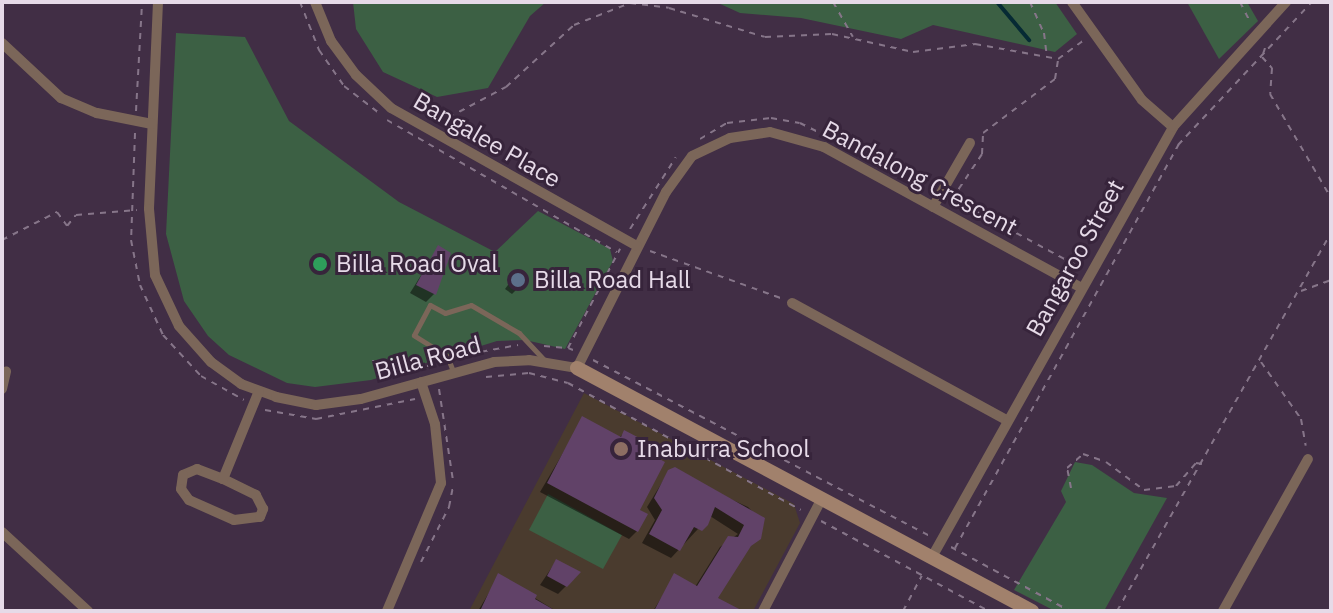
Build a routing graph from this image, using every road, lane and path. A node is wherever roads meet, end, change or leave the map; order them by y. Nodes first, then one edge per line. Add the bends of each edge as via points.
1 (142, 2) edge
2 (158, 2) edge
3 (315, 2) edge
4 (833, 2) edge
5 (1030, 2) edge
6 (1072, 2) edge
7 (1240, 2) edge
8 (1286, 2) edge
9 (1312, 2) edge
10 (1094, 33) junction
11 (1256, 33) junction
12 (854, 38) junction
13 (2, 43) edge
14 (1266, 47) junction
15 (1047, 57) junction
16 (1058, 59) junction
17 (136, 121) junction
18 (152, 124) junction
19 (1173, 127) junction
20 (423, 130) junction
21 (693, 142) dead end
22 (970, 143) dead end
23 (682, 149) dead end
24 (941, 193) junction
25 (1331, 198) edge
26 (952, 199) junction
27 (933, 207) junction
28 (149, 209) junction
29 (131, 210) junction
30 (1331, 233) edge
31 (2, 240) edge
32 (625, 240) junction
33 (637, 246) junction
34 (1088, 272) junction
35 (1331, 280) edge
36 (1080, 287) junction
37 (1300, 292) junction
38 (792, 303) joint
39 (1260, 360) junction
40 (545, 361) junction
41 (580, 362) junction
42 (6, 371) dead end
43 (453, 371) junction
44 (483, 377) dead end
45 (421, 382) junction
46 (449, 385) dead end
47 (2, 389) edge
48 (259, 391) junction
49 (425, 396) junction
50 (253, 404) junction
51 (1007, 420) junction
52 (1308, 459) joint
53 (1204, 464) junction
54 (223, 479) junction
55 (1071, 488) dead end
56 (822, 498) junction
57 (813, 517) junction
58 (2, 532) edge
59 (941, 542) junction
60 (954, 549) junction
61 (932, 557) junction
62 (923, 575) junction
63 (88, 611) edge
64 (387, 611) edge
65 (763, 611) edge
66 (903, 611) edge
67 (989, 611) edge
68 (1032, 611) edge
69 (1070, 611) edge
70 (1117, 611) edge
71 (1223, 611) edge

1 - 17 path
2 - 18 street, Billa Road
3 - 20 street, Bangalee Place via 331,41 356,75
4 - 12 path
5 - 15 path via 1044,33
6 - 10 street
7 - 11 path
8 - 11 street, Bangaroo Street
9 - 14 path
10 - 16 path
10 - 19 street via 1142,100
11 - 14 path
11 - 19 street, Bangaroo Street
12 - 15 path via 913,52 975,44
12 - 20 path via 765,37 669,8 630,3 574,25 506,87
13 - 17 street via 61,98
14 - 25 path via 1262,57 1272,68 1270,94
14 - 60 path via 1178,145
15 - 16 path
16 - 26 path via 1055,79 983,133 982,154
17 - 18 street
17 - 29 path
18 - 28 street, Billa Road
19 - 34 street, Bangaroo Street
20 - 32 street, Bangalee Place
21 - 24 path via 727,123 771,118 800,123
22 - 24 street
23 - 32 path via 651,190
24 - 26 path
24 - 27 street
26 - 34 path
27 - 33 street, Bandalong Crescent via 824,147 770,132 730,138 692,156
27 - 36 street, Bandalong Crescent
28 - 29 path
28 - 48 street, Billa Road via 155,275 179,326 211,362
29 - 31 path via 76,215 67,226 57,212
29 - 50 path via 140,285 163,335 201,376
30 - 37 path
32 - 33 street, Bangalee Place
32 - 41 path via 568,348
33 - 38 path
33 - 41 street, Bandalong Crescent
34 - 36 street, Bangaroo Street
35 - 37 path
36 - 51 street, Bangaroo Street
37 - 39 path
38 - 51 street
39 - 52 path via 1301,419
39 - 53 path
40 - 41 street, Billa Road
40 - 43 street, Billa Road via 494,362
40 - 43 lane via 519,333 471,305 445,313 430,305 414,335 447,356
41 - 56 street, Billa Road
41 - 59 path
42 - 47 street
43 - 45 street, Billa Road
44 - 57 path via 529,373 568,383
45 - 48 street, Billa Road via 316,405
45 - 49 street
46 - 49 path
48 - 50 street
49 - 50 path via 316,419
49 - 64 street via 437,438 441,483
50 - 54 street
51 - 59 street, Bangaroo Street
52 - 71 street
53 - 55 path via 1196,463 1176,486 1144,490 1106,462 1083,454 1067,468
53 - 70 path
54 - 54 street via 256,495 263,509 260,517 234,520 189,500 181,489 183,475 197,469
56 - 57 street
56 - 61 street, Billa Road
57 - 62 path
57 - 65 street
58 - 63 street
59 - 60 path
59 - 61 street, Bangaroo Street
60 - 69 path
61 - 68 street, Billa Road
62 - 66 path
62 - 67 path

